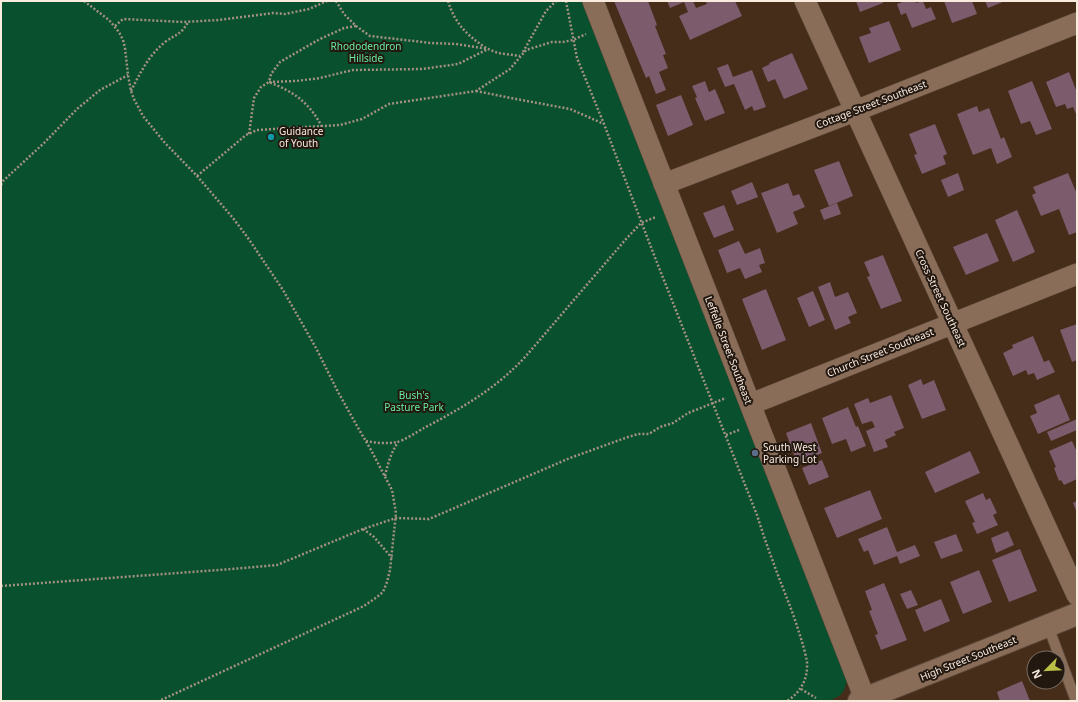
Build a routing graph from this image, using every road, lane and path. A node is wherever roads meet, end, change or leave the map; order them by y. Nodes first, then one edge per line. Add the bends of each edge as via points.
1 (84, 1) edge
2 (327, 1) edge
3 (336, 1) edge
4 (448, 1) edge
5 (556, 1) edge
6 (566, 1) edge
7 (593, 1) edge
8 (805, 1) edge
9 (188, 22) junction
10 (1077, 24) edge
11 (115, 26) junction
12 (356, 26) junction
13 (603, 27) junction
14 (573, 40) junction
15 (488, 49) junction
16 (520, 56) junction
17 (128, 75) junction
18 (270, 82) junction
19 (131, 91) junction
20 (476, 91) junction
21 (855, 111) junction
22 (604, 124) junction
23 (322, 127) junction
24 (249, 134) junction
25 (197, 176) junction
26 (664, 184) junction
27 (1, 185) edge
28 (675, 210) junction
29 (641, 223) junction
30 (1077, 274) edge
31 (952, 323) junction
32 (748, 397) junction
33 (712, 404) junction
34 (732, 433) dead end
35 (726, 435) junction
36 (366, 441) junction
37 (398, 442) junction
38 (385, 476) junction
39 (396, 518) junction
40 (363, 529) junction
41 (392, 559) junction
42 (1, 586) edge
43 (1077, 595) edge
44 (1077, 614) edge
45 (1048, 626) junction
46 (801, 689) junction
47 (816, 698) dead end
48 (872, 698) edge
49 (159, 701) edge
50 (787, 701) edge
51 (1076, 701) edge

1 - 11 path
2 - 9 path via 309,9 286,14 273,13
3 - 12 path
4 - 15 path via 458,23 469,36
5 - 16 path via 546,11
6 - 14 path
7 - 13 street, Leffelle Street Southeast
8 - 21 street, Cross Street Southeast
9 - 11 path via 123,19
9 - 19 path via 180,33 165,42 146,63
10 - 21 street, Cottage Street Southeast
11 - 17 path via 123,40
12 - 15 path via 370,36
12 - 18 path via 344,28 280,62 271,74
13 - 14 path
13 - 26 street, Leffelle Street Southeast
14 - 16 path via 539,45 526,50
14 - 22 path via 577,58
15 - 16 path
15 - 18 path via 458,64 422,69 352,70 296,82
16 - 20 path via 510,69
17 - 19 path
17 - 27 path via 100,90 77,109
18 - 23 path via 286,88 299,98 318,118
18 - 24 path via 261,87 254,98
19 - 25 path via 148,124
20 - 22 path via 570,109
20 - 23 path via 390,104 362,119
21 - 26 street, Cottage Street Southeast
21 - 31 street, Cross Street Southeast
22 - 29 path
23 - 24 path via 266,129
24 - 25 path
25 - 36 path via 233,218 283,290
26 - 28 street, Leffelle Street Southeast
28 - 29 path
28 - 32 street, Leffelle Street Southeast
29 - 33 path
29 - 37 path via 516,367 475,399
30 - 31 street, Church Street Southeast
31 - 32 street, Church Street Southeast
31 - 43 street, Cross Street Southeast
32 - 33 path
32 - 48 street, Leffelle Street Southeast
33 - 35 path
33 - 39 path via 688,413 648,434 628,437 570,458 429,519
34 - 35 path
35 - 46 path via 794,616 807,662
36 - 37 path
36 - 38 path
37 - 38 path via 389,458
38 - 39 path via 392,490
39 - 40 path
39 - 41 path
40 - 41 path via 374,537
40 - 42 path via 276,565
41 - 49 path via 383,592 364,606
44 - 45 street, High Street Southeast
45 - 48 street, High Street Southeast
45 - 51 lane
46 - 47 path
46 - 50 path

